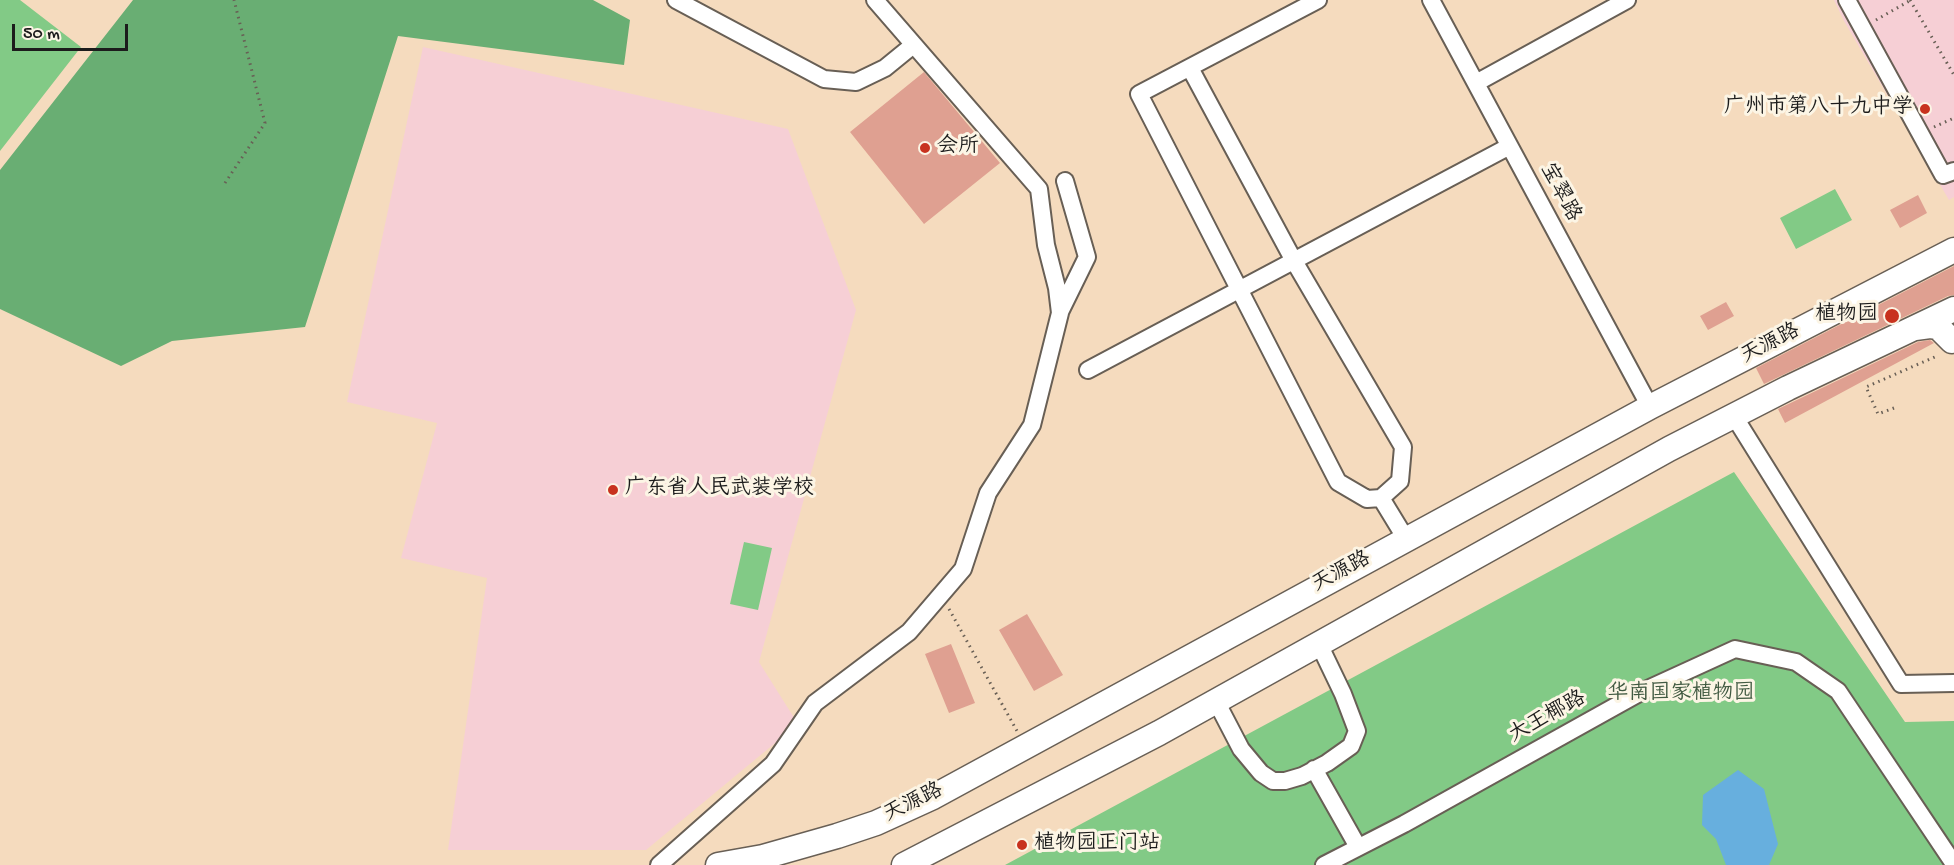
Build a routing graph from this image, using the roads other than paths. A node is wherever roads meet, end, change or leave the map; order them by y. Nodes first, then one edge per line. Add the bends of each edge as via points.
1 (676, 0) edge
2 (875, 0) edge
3 (1318, 0) edge
4 (1431, 0) edge
5 (1627, 0) edge
6 (1846, 0) edge
7 (912, 46) dead end
8 (1190, 68) junction
9 (1476, 83) junction
10 (1508, 147) junction
11 (1954, 171) edge
12 (1065, 181) dead end
13 (1954, 250) edge
14 (1294, 261) junction
15 (1241, 289) junction
16 (1954, 309) edge
17 (1060, 313) junction
18 (1914, 328) junction
19 (1949, 343) edge
20 (1088, 370) dead end
21 (1650, 407) junction
22 (1734, 416) junction
23 (1381, 498) junction
24 (1406, 539) junction
25 (1318, 644) junction
26 (1954, 683) edge
27 (1216, 701) junction
28 (1314, 769) junction
29 (1358, 847) junction
30 (1954, 864) edge
31 (659, 865) edge
32 (718, 865) edge
33 (904, 865) edge
34 (1324, 865) edge

1 - 7 street via 824,79 855,82 885,68
2 - 17 street via 1039,189
3 - 8 street
4 - 9 street, 宝翠路
5 - 9 street
6 - 11 street via 1943,175
8 - 14 street
8 - 15 street via 1139,94
9 - 10 street, 宝翠路
10 - 14 street
10 - 21 street, 宝翠路
12 - 17 street via 1087,257
13 - 21 highway, 天源路
14 - 15 street
14 - 23 street via 1403,447 1400,481
15 - 20 street
15 - 23 street via 1338,482 1367,499
16 - 18 highway
17 - 31 street via 1032,425 988,494 963,569 909,632 816,704 773,764
18 - 19 highway via 1938,327
18 - 22 highway
21 - 24 highway, 天源路
22 - 25 highway
22 - 26 street via 1901,684
23 - 24 street
24 - 32 highway, 天源路 via 933,797 876,823 763,857
25 - 27 highway
25 - 28 street via 1357,731 1351,746
27 - 28 street via 1241,749 1261,773 1273,781 1285,781
27 - 33 highway
28 - 29 street
29 - 30 street, 大王椰路 via 1641,692 1735,650 1796,662 1838,691
29 - 34 street, 大王椰路

